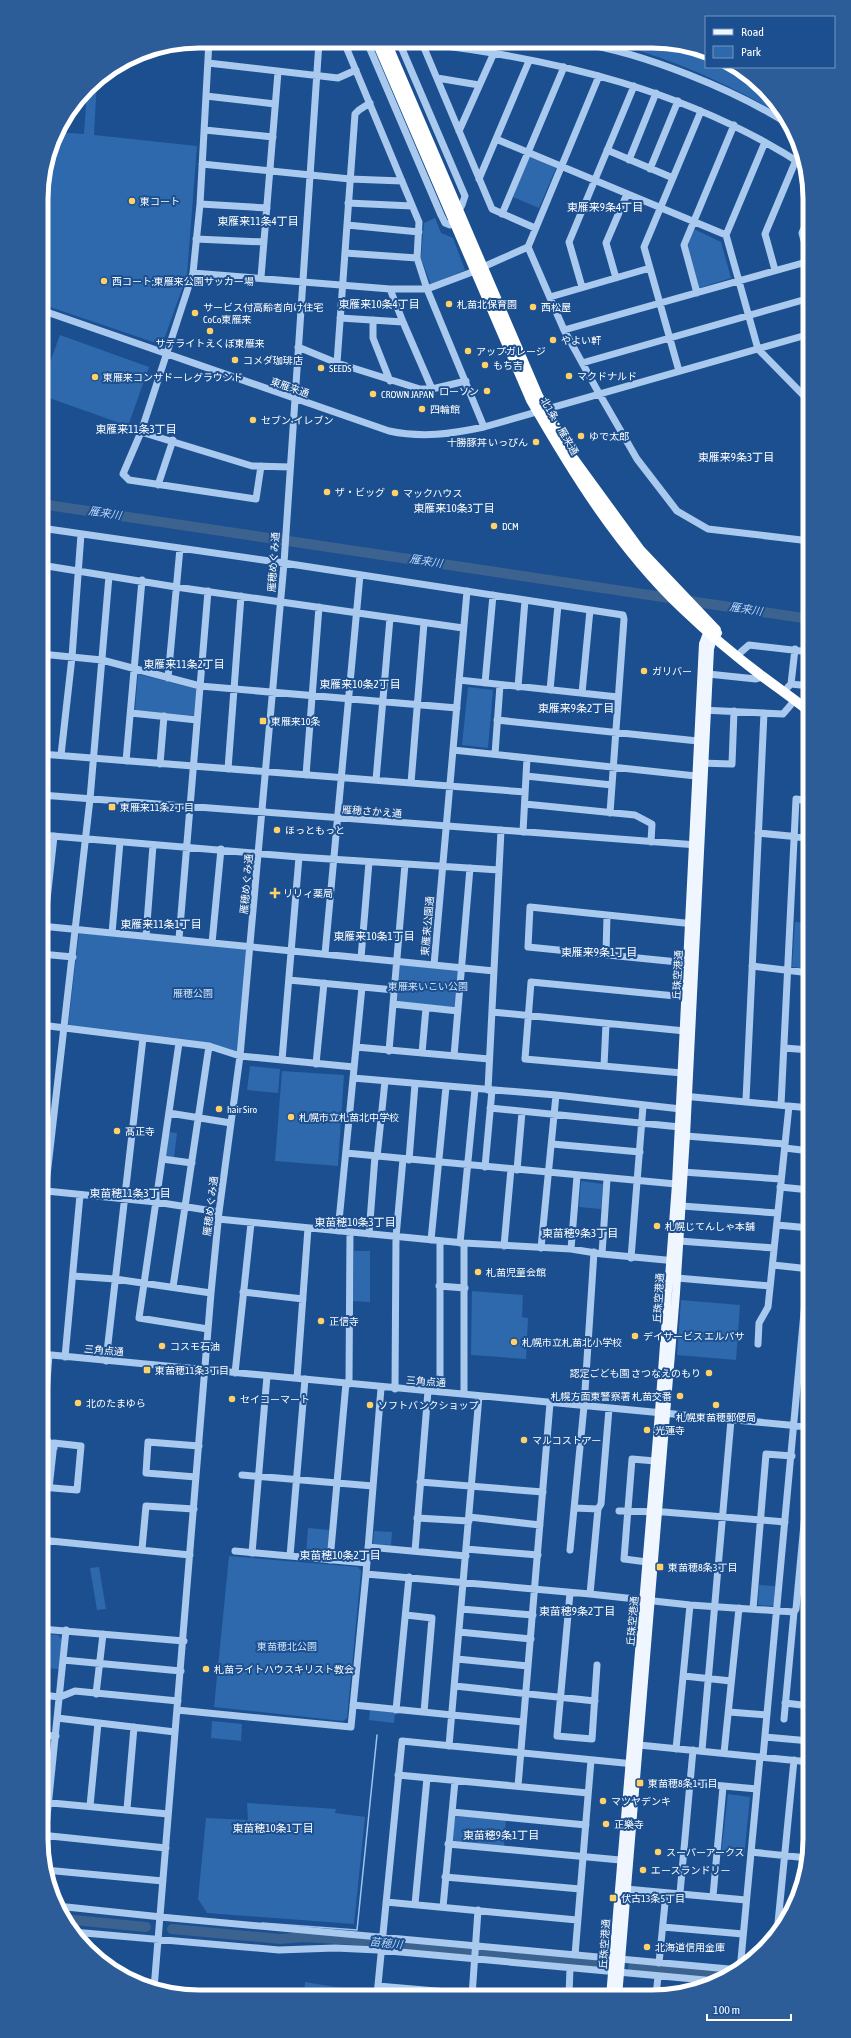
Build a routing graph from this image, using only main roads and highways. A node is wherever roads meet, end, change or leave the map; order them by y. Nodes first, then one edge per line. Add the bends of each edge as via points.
1 (380, 48) edge
2 (388, 48) edge
3 (410, 109) junction
4 (479, 269) junction
5 (542, 410) junction
6 (709, 628) junction
7 (717, 635) junction
8 (788, 687) junction
9 (803, 706) edge
10 (703, 710) junction
11 (701, 763) junction
12 (697, 845) junction
13 (693, 924) junction
14 (685, 1096) junction
15 (674, 1261) junction
16 (663, 1414) junction
17 (655, 1513) junction
18 (648, 1600) junction
19 (634, 1764) junction
20 (617, 1959) junction
21 (616, 1972) junction
22 (612, 1990) edge
23 (617, 1990) edge

1 - 3 highway
2 - 3 highway
3 - 4 highway, 北1条・雁来通 via 458,211
3 - 4 highway, 北1条・雁来通 via 453,222
4 - 5 highway, 北1条・雁来通 via 531,400
5 - 6 highway, 北1条・雁来通 via 613,515 640,550
5 - 6 highway, 北1条・雁来通 via 563,456 632,554 683,609
6 - 7 highway, 北1条・雁来通
6 - 10 main road, 丘珠空港通 via 703,644
7 - 8 highway, 北1条・雁来通
7 - 8 highway, 北1条・雁来通 via 763,677
7 - 10 main road, 丘珠空港通 via 710,649
8 - 9 highway, 北1条・雁来通 via 795,700
10 - 11 main road, 丘珠空港通
10 - 11 main road, 丘珠空港通 via 698,741
11 - 12 main road, 丘珠空港通
11 - 12 main road, 丘珠空港通 via 696,776
12 - 13 main road, 丘珠空港通
13 - 14 main road, 丘珠空港通
13 - 14 main road, 丘珠空港通 via 688,963 682,1073
14 - 15 main road, 丘珠空港通 via 681,1109
14 - 15 main road, 丘珠空港通 via 686,1136 682,1206 679,1241
15 - 16 main road, 丘珠空港通
15 - 16 main road, 丘珠空港通 via 677,1278
16 - 17 main road, 丘珠空港通
16 - 17 main road, 丘珠空港通 via 655,1461
17 - 18 main road, 丘珠空港通
17 - 18 main road, 丘珠空港通 via 647,1562
18 - 19 main road, 丘珠空港通
18 - 19 main road, 丘珠空港通 via 639,1745
19 - 20 main road, 丘珠空港通 via 626,1889
19 - 20 main road, 丘珠空港通 via 620,1860
20 - 21 main road, 丘珠空港通
21 - 22 main road, 丘珠空港通
21 - 23 main road, 丘珠空港通

